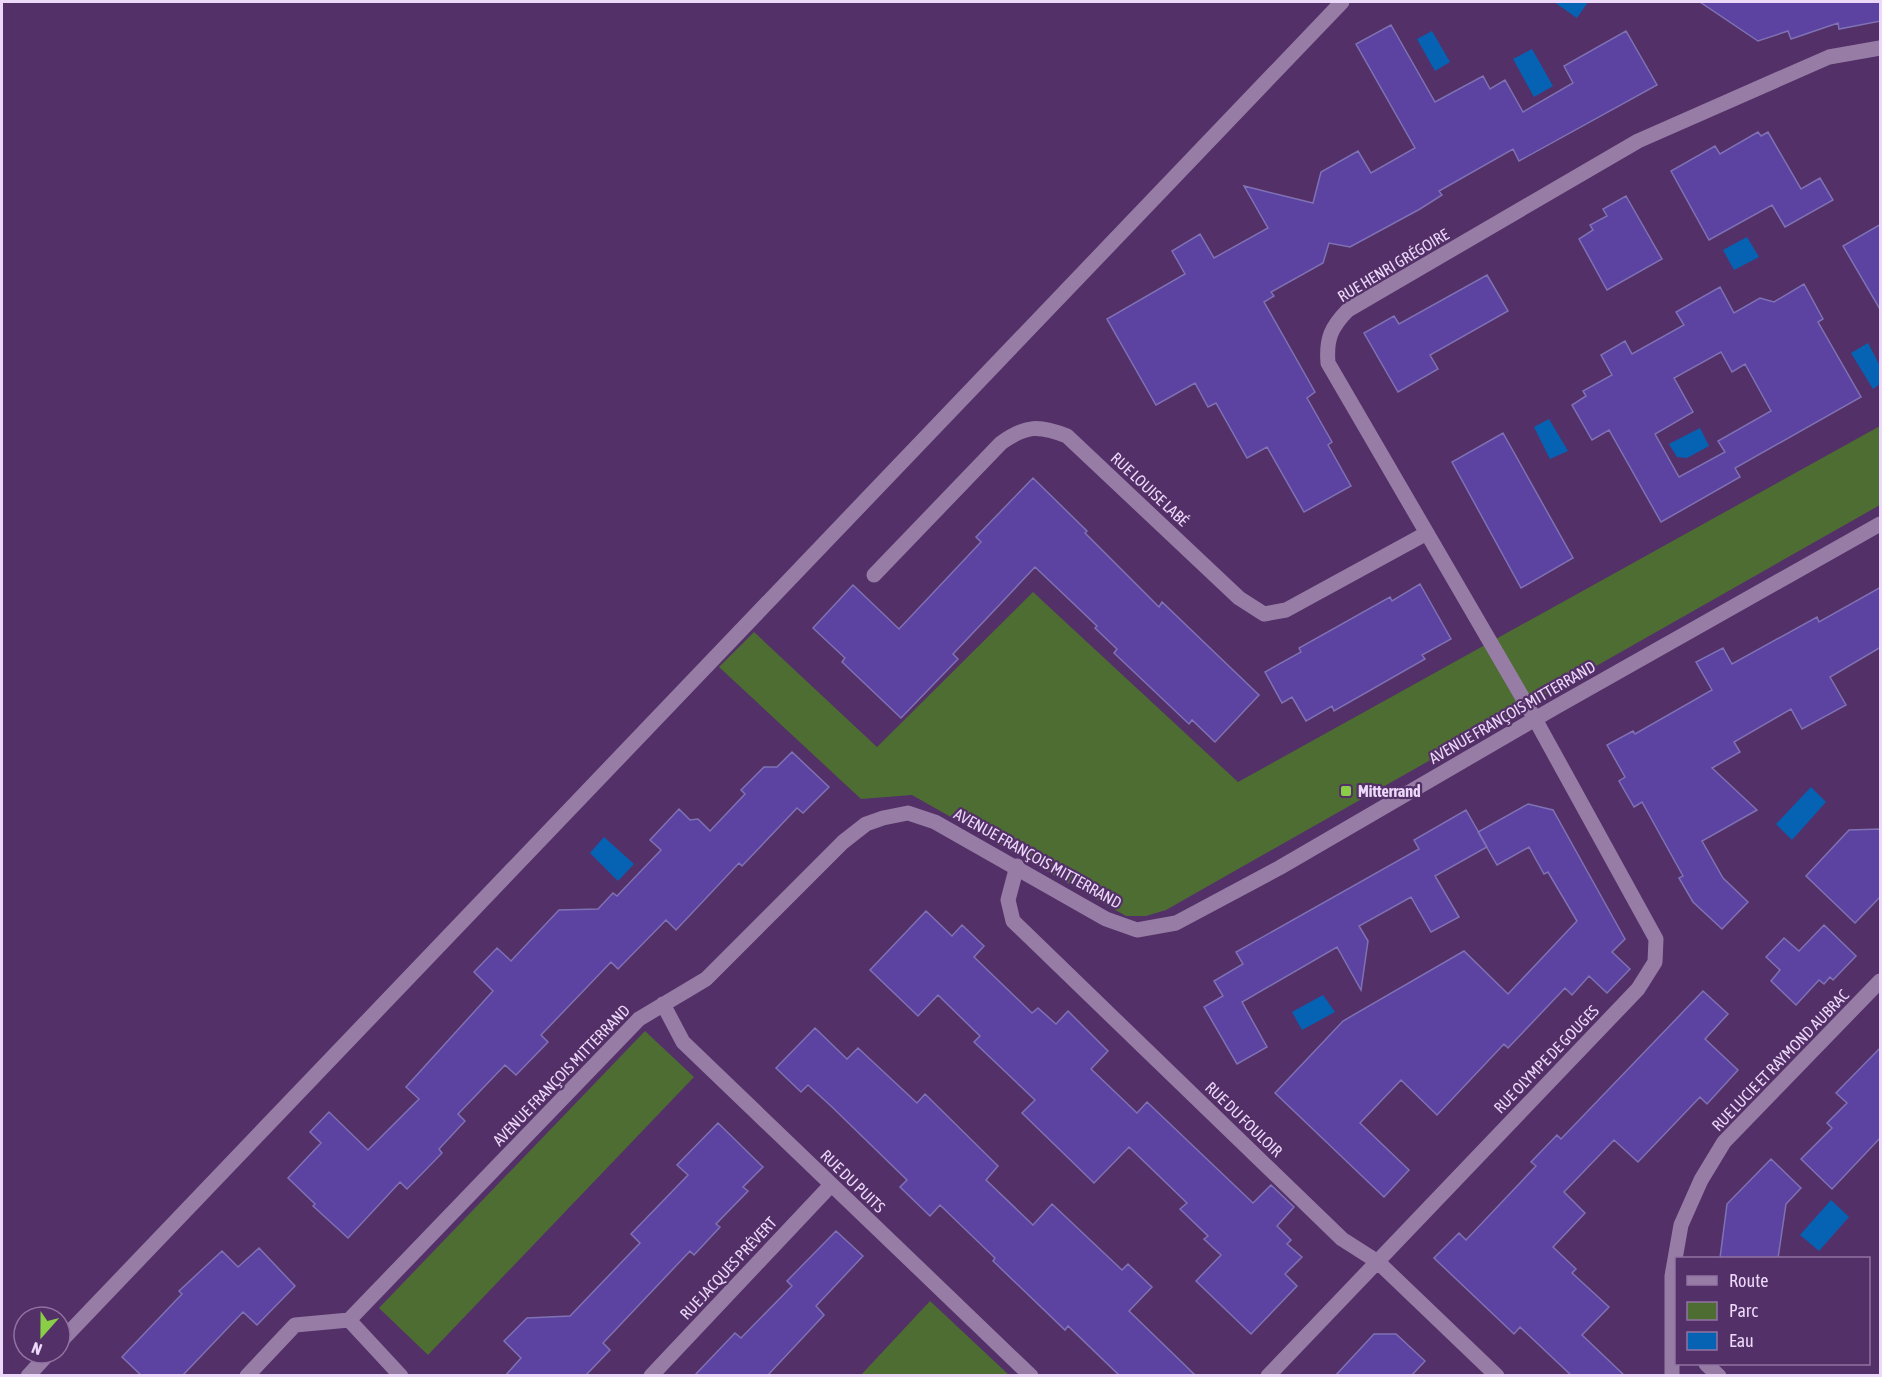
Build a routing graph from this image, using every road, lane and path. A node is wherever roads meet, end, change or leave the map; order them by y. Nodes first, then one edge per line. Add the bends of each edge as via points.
1 (1342, 2) edge
2 (1881, 48) edge
3 (1881, 524) edge
4 (1426, 534) junction
5 (874, 575) dead end
6 (1535, 719) junction
7 (1017, 866) junction
8 (1881, 981) edge
9 (663, 1004) junction
10 (831, 1185) junction
11 (1675, 1257) edge
12 (1675, 1259) edge
13 (1378, 1262) junction
14 (349, 1320) junction
15 (72, 1329) edge
16 (1674, 1335) edge
17 (1707, 1365) edge
18 (657, 1374) edge
19 (247, 1376) edge
20 (401, 1376) edge
21 (1031, 1376) edge
22 (1268, 1376) edge
23 (1497, 1376) edge
24 (1672, 1376) edge
25 (1719, 1376) edge

1 - 15 street
2 - 4 street, RUE HENRI GRÉGOIRE via 1829,57 1638,141 1348,310 1332,326 1326,345 1328,363
3 - 6 street, AVENUE FRANÇOIS MITTERRAND
4 - 5 street, RUE LOUISE LABÉ via 1286,610 1264,614 1239,598 1067,436 1037,428 1019,430 1001,443
4 - 6 street, RUE HENRI GRÉGOIRE
6 - 7 street, AVENUE FRANÇOIS MITTERRAND via 1279,868 1176,923 1137,930 1106,919
6 - 13 street, RUE OLYMPE DE GOUGES via 1656,939 1655,962 1638,989
7 - 9 street, AVENUE FRANÇOIS MITTERRAND via 935,822 908,813 866,824 843,842 706,979
7 - 13 street, RUE DU FOULOIR via 1008,900 1013,921 1342,1239
8 - 11 street, RUE LUCIE ET RAYMOND AUBRAC via 1724,1142 1681,1225
9 - 10 street, RUE DU PUITS via 683,1042
9 - 14 street, AVENUE FRANÇOIS MITTERRAND via 639,1018
10 - 18 street, RUE JACQUES PRÉVERT
10 - 21 street, RUE DU PUITS
12 - 16 street, RUE LUCIE ET RAYMOND AUBRAC
13 - 22 street, RUE OLYMPE DE GOUGES
13 - 23 street, RUE DU FOULOIR
14 - 19 street via 295,1325
14 - 20 street
16 - 24 street, RUE LUCIE ET RAYMOND AUBRAC
17 - 25 street

